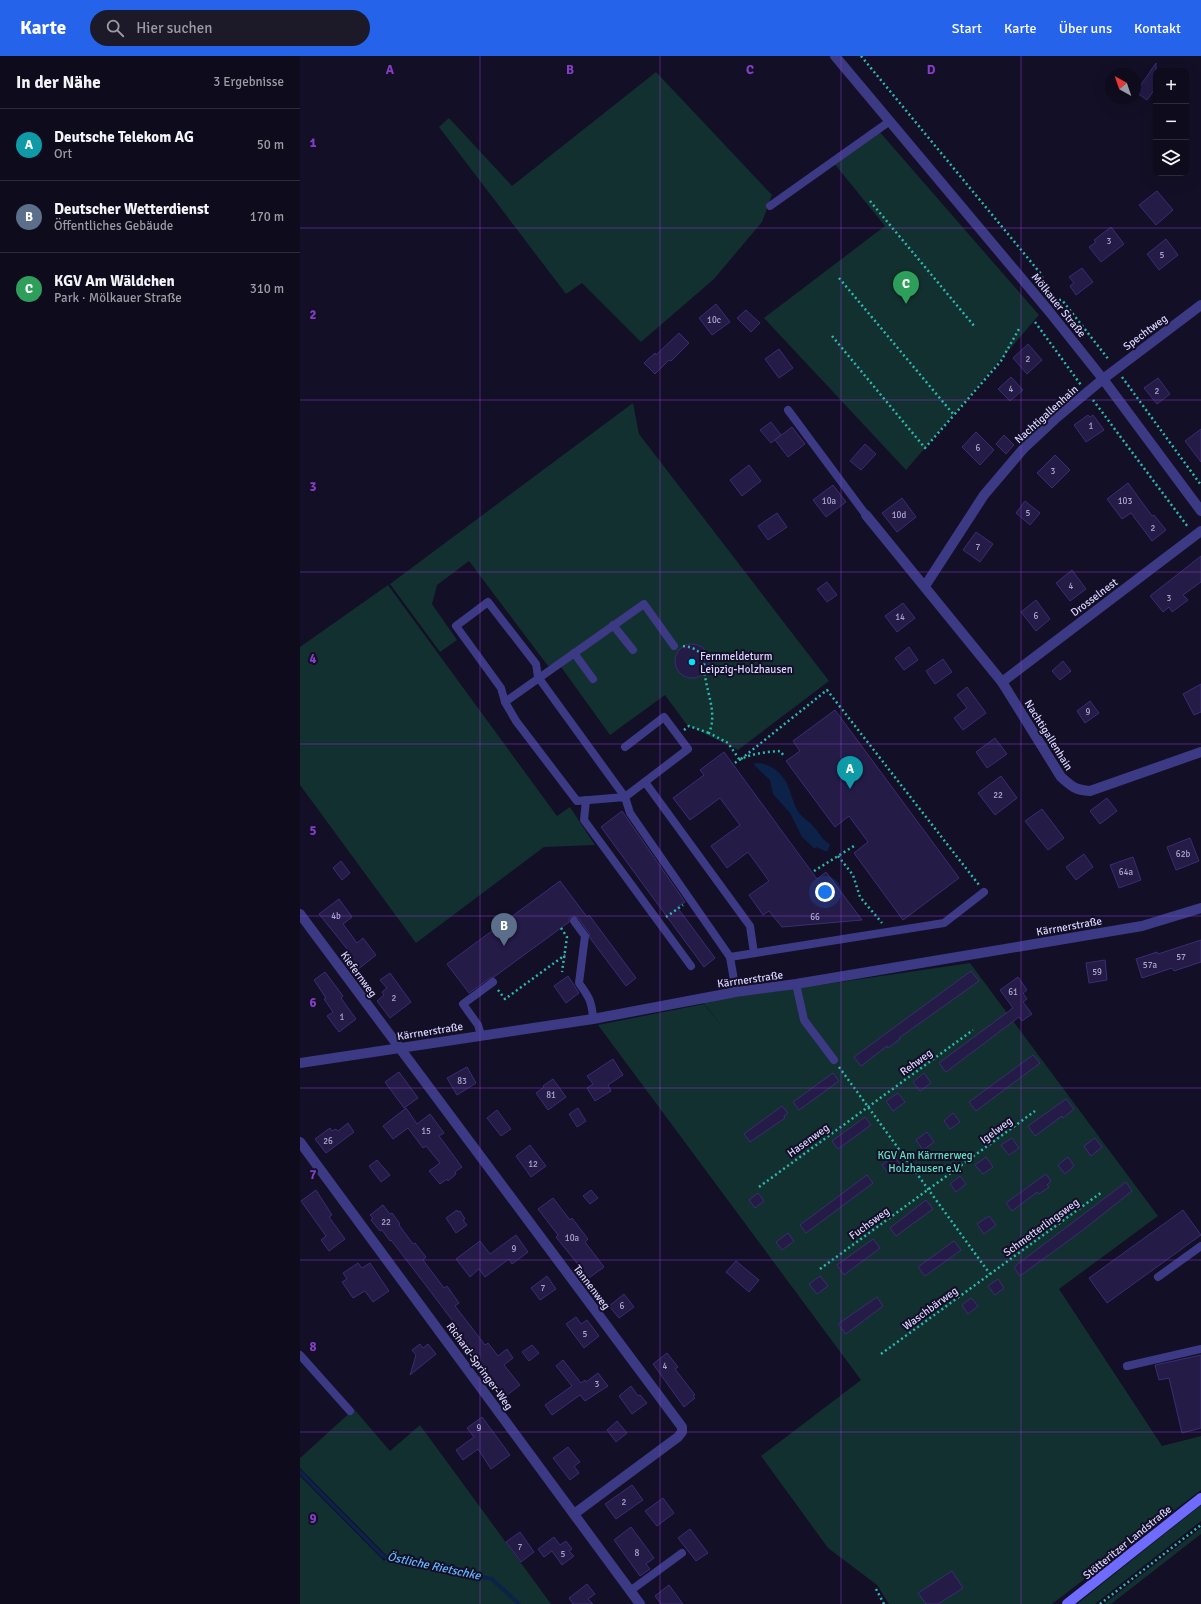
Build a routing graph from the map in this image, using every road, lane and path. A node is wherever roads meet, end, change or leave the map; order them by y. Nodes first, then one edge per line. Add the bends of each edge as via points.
1 (835, 56) edge
2 (861, 56) edge
3 (890, 121) junction
4 (870, 201) dead end
5 (770, 206) dead end
6 (839, 278) dead end
7 (1049, 305) junction
8 (1201, 305) edge
9 (1036, 322) dead end
10 (975, 327) dead end
11 (1019, 329) dead end
12 (832, 336) dead end
13 (1116, 369) junction
14 (1102, 379) junction
15 (1087, 392) junction
16 (788, 410) dead end
17 (954, 415) junction
18 (1201, 485) edge
19 (1201, 511) edge
20 (866, 515) joint
21 (1198, 534) edge
22 (925, 586) junction
23 (613, 625) junction
24 (674, 646) joint
25 (633, 650) dead end
26 (574, 653) junction
27 (538, 677) junction
28 (593, 679) dead end
29 (1002, 682) junction
30 (505, 702) junction
31 (709, 734) junction
32 (678, 735) junction
33 (625, 747) dead end
34 (1201, 752) edge
35 (785, 757) dead end
36 (740, 759) junction
37 (735, 763) dead end
38 (645, 782) junction
39 (625, 797) junction
40 (586, 800) junction
41 (854, 846) dead end
42 (838, 856) junction
43 (814, 871) dead end
44 (984, 892) joint
45 (690, 900) junction
46 (1201, 908) edge
47 (300, 914) edge
48 (574, 921) dead end
49 (659, 922) junction
50 (561, 928) dead end
51 (890, 932) junction
52 (754, 953) junction
53 (565, 955) junction
54 (730, 957) junction
55 (691, 966) dead end
56 (562, 972) dead end
57 (493, 982) joint
58 (796, 984) junction
59 (736, 992) junction
60 (593, 1019) junction
61 (973, 1030) dead end
62 (481, 1035) junction
63 (398, 1048) junction
64 (834, 1060) joint
65 (300, 1063) edge
66 (868, 1106) junction
67 (1036, 1111) dead end
68 (300, 1142) edge
69 (758, 1187) dead end
70 (928, 1190) junction
71 (1102, 1192) dead end
72 (1201, 1246) edge
73 (820, 1269) dead end
74 (990, 1274) junction
75 (1158, 1277) dead end
76 (1201, 1349) edge
77 (881, 1354) dead end
78 (300, 1355) edge
79 (1127, 1366) dead end
80 (350, 1411) dead end
81 (1201, 1498) edge
82 (574, 1514) junction
83 (1201, 1525) edge
84 (682, 1553) dead end
85 (876, 1589) dead end
86 (630, 1591) junction
87 (640, 1604) edge
88 (884, 1604) edge
89 (1067, 1604) edge
90 (1100, 1604) edge

1 - 3 street, Mölkauer Straße
2 - 7 path via 1041,274
3 - 5 lane
3 - 7 street, Mölkauer Straße
4 - 10 path
6 - 17 path
7 - 13 path via 1062,300
7 - 14 street, Mölkauer Straße
8 - 13 street, Spechtweg
9 - 15 path
11 - 17 path via 1001,361
12 - 17 path via 925,448
13 - 14 street, Spechtweg
13 - 18 path
14 - 15 street, Nachtigallenhain
14 - 19 street, Mölkauer Straße
15 - 21 path
15 - 22 street, Nachtigallenhain via 1024,448 984,495
16 - 20 lane
20 - 22 street, Nachtigallenhain
21 - 29 street, Drosselnest
22 - 29 street, Nachtigallenhain
23 - 24 lane via 644,604
23 - 25 lane
23 - 26 lane
24 - 31 path via 695,648 703,658 712,708 713,724
26 - 27 lane
26 - 28 lane
27 - 30 lane
27 - 30 lane via 536,664 488,602 456,626 501,688
27 - 39 lane
29 - 34 street, Nachtigallenhain via 1061,777 1079,790 1090,791
30 - 40 lane via 516,721 577,801
31 - 32 path via 689,726
31 - 36 path via 728,742
32 - 33 lane via 664,718
32 - 38 lane via 688,749
35 - 36 path via 780,751
36 - 37 path
36 - 44 path via 827,690
38 - 39 lane
38 - 52 lane via 750,926
39 - 40 lane
39 - 45 lane via 630,813
40 - 49 lane via 584,820
41 - 42 path
42 - 43 path
42 - 51 path via 853,875 860,897
44 - 51 lane via 944,923
45 - 49 path
45 - 54 lane
46 - 58 street, Kärrnerstraße via 1142,926
47 - 63 street, Kiefernweg
48 - 60 lane via 585,936 579,983 590,997
49 - 55 lane
50 - 53 path via 567,936
51 - 52 lane
52 - 54 lane
53 - 56 path
53 - 57 path via 505,999
54 - 59 lane
57 - 62 lane via 463,1004 478,1025
58 - 59 street, Kärrnerstraße
58 - 64 lane via 804,1020
59 - 60 street, Kärrnerstraße
60 - 62 street, Kärrnerstraße
61 - 66 path, Rehweg
62 - 63 street, Kärrnerstraße
63 - 65 street, Kärrnerstraße
63 - 82 street, Tannenweg via 682,1427 678,1437
64 - 66 path
66 - 69 path, Hasenweg
66 - 70 path
67 - 70 path, Igelweg
68 - 82 street, Richard-Springer-Weg
70 - 73 path, Fuchsweg
70 - 74 path
71 - 74 path, Schmetterlingsweg
72 - 75 lane
74 - 77 path, Waschbärweg
76 - 79 lane
78 - 80 lane
81 - 89 main road, Stötteritzer Landstraße
82 - 86 street, Richard-Springer-Weg
83 - 90 path
84 - 86 lane
85 - 88 path
86 - 87 street, Richard-Springer-Weg

